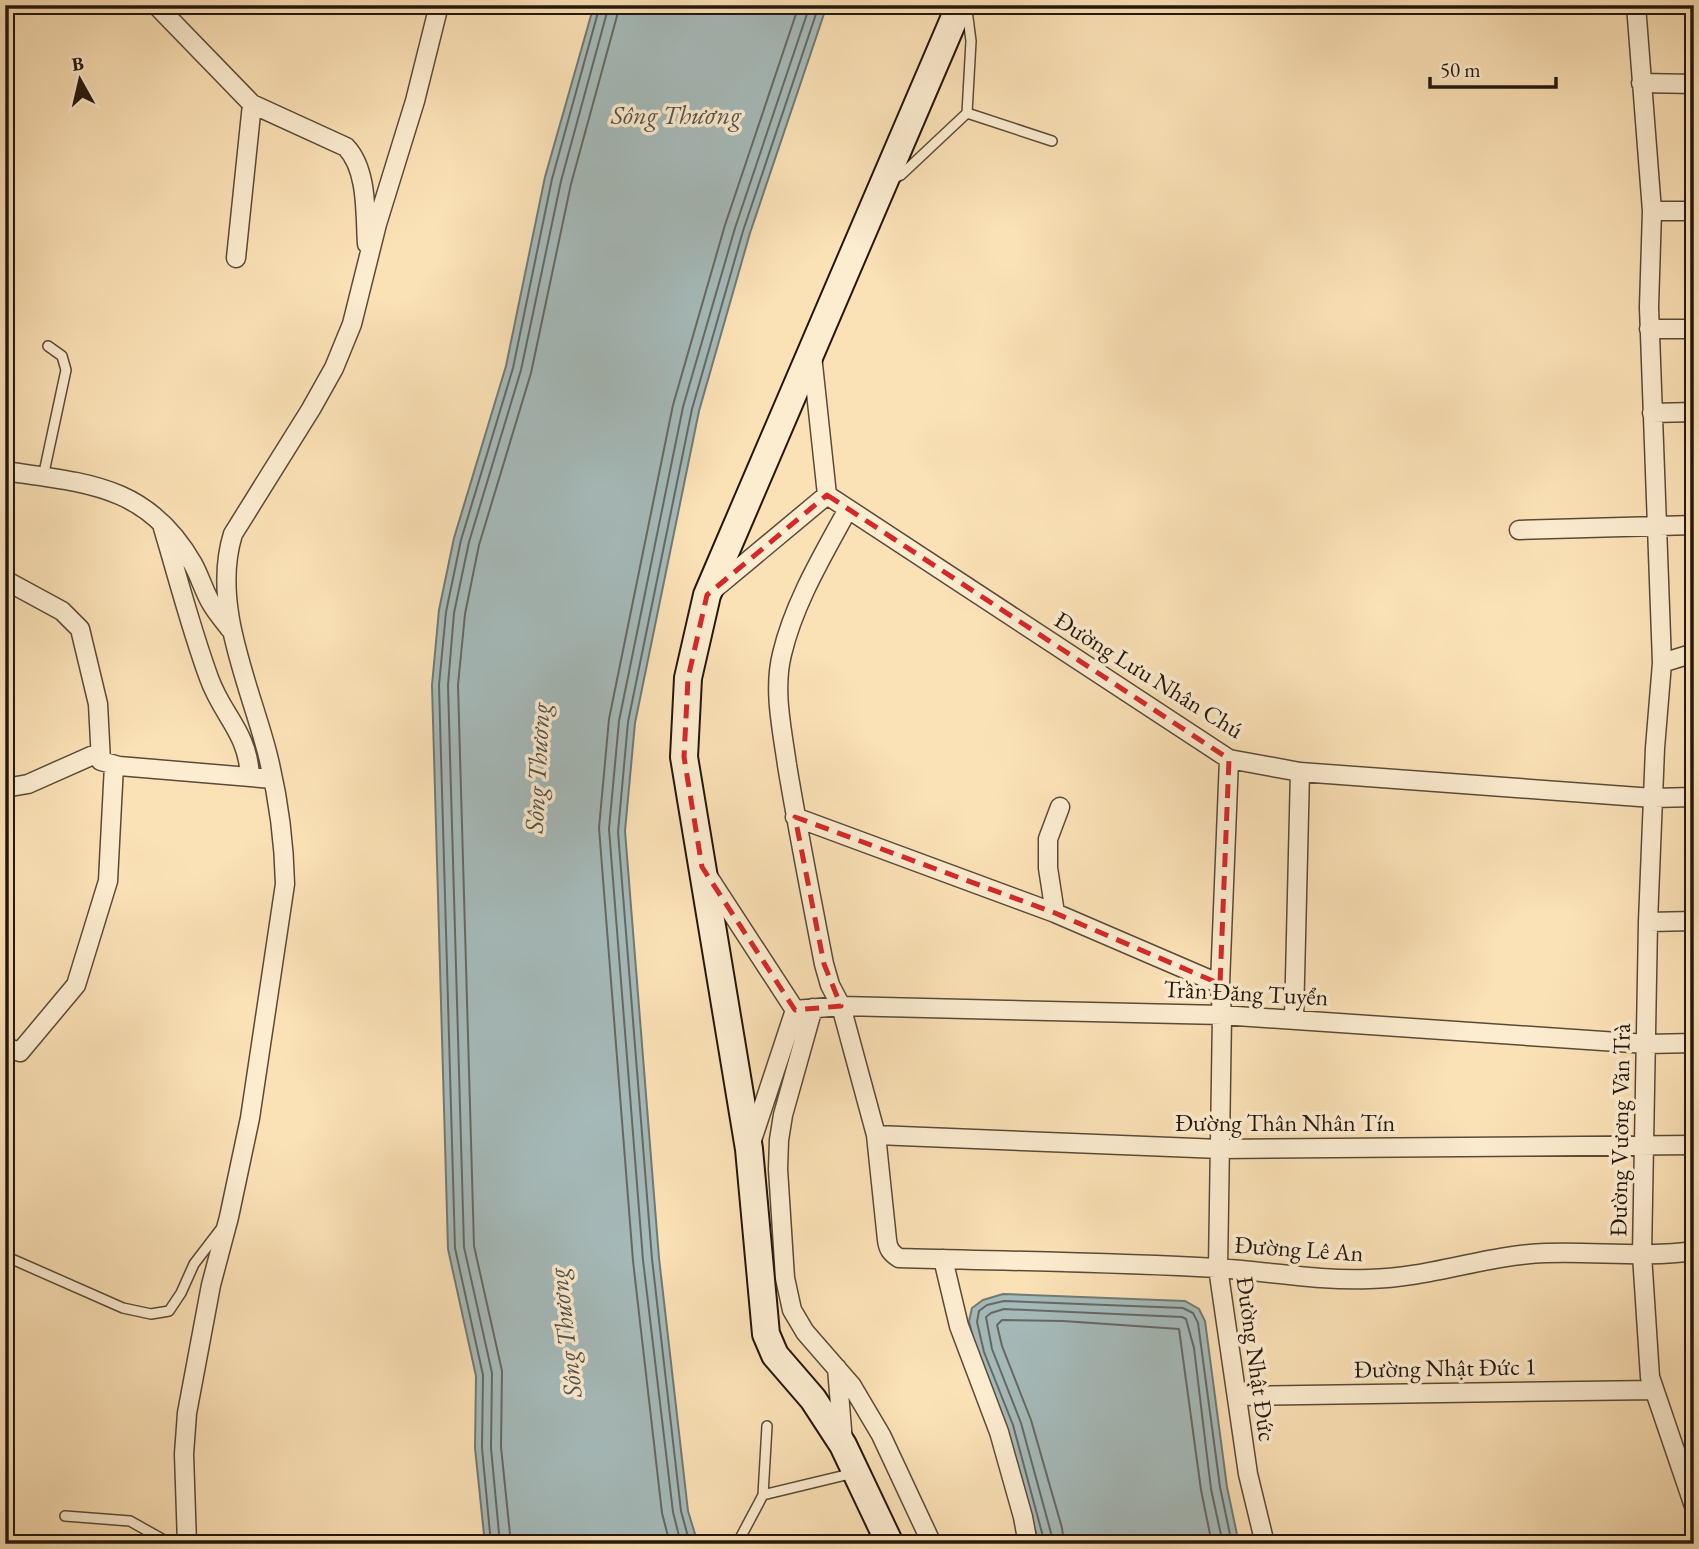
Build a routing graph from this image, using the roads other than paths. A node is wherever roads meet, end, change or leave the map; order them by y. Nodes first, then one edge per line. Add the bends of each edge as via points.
1 (156, 5) edge
2 (439, 5) edge
3 (960, 5) edge
4 (967, 5) edge
5 (1636, 5) edge
6 (1641, 83) junction
7 (1694, 84) edge
8 (252, 104) junction
9 (967, 113) junction
10 (1052, 141) dead end
11 (881, 185) junction
12 (1652, 211) junction
13 (1694, 211) edge
14 (236, 258) dead end
15 (368, 261) junction
16 (1649, 329) junction
17 (1694, 329) edge
18 (48, 346) dead end
19 (812, 355) junction
20 (1652, 412) junction
21 (1694, 412) edge
22 (5, 471) edge
23 (43, 477) junction
24 (827, 495) junction
25 (848, 509) junction
26 (160, 521) junction
27 (1656, 525) junction
28 (1694, 525) edge
29 (1519, 530) dead end
30 (5, 580) edge
31 (707, 595) junction
32 (234, 635) junction
33 (1694, 653) edge
34 (1662, 663) junction
35 (100, 752) junction
36 (1229, 759) junction
37 (114, 765) junction
38 (1300, 772) junction
39 (250, 777) junction
40 (273, 779) junction
41 (5, 788) edge
42 (1694, 797) edge
43 (1653, 798) junction
44 (1060, 807) dead end
45 (795, 817) junction
46 (702, 867) junction
47 (1055, 913) junction
48 (1694, 921) edge
49 (1648, 922) junction
50 (1220, 984) junction
51 (841, 1006) junction
52 (804, 1009) junction
53 (1222, 1015) junction
54 (1294, 1019) junction
55 (1694, 1043) edge
56 (1647, 1044) junction
57 (5, 1047) edge
58 (876, 1135) junction
59 (1694, 1145) edge
60 (1644, 1147) junction
61 (749, 1149) junction
62 (1220, 1149) junction
63 (229, 1217) junction
64 (1694, 1251) edge
65 (1642, 1255) junction
66 (5, 1256) edge
67 (943, 1259) junction
68 (1218, 1268) junction
69 (837, 1368) junction
70 (1654, 1390) junction
71 (1237, 1396) junction
72 (767, 1426) dead end
73 (843, 1445) junction
74 (856, 1472) junction
75 (764, 1495) junction
76 (1694, 1506) edge
77 (65, 1516) dead end
78 (171, 1544) edge
79 (187, 1544) edge
80 (737, 1544) edge
81 (890, 1544) edge
82 (932, 1544) edge
83 (1028, 1544) edge
84 (1265, 1544) edge

1 - 8 street
2 - 15 street
3 - 11 street
4 - 9 lane via 971,41
5 - 6 street, Đường Vương Văn Trà
6 - 7 street
6 - 12 street, Đường Vương Văn Trà
8 - 14 street
8 - 15 street via 346,147 355,156 363,190
9 - 10 lane
9 - 11 lane via 901,175
11 - 19 street
12 - 13 street
12 - 16 street, Đường Vương Văn Trà
15 - 32 street via 352,324 334,368 233,534 225,577
16 - 17 street
16 - 20 street, Đường Vương Văn Trà
18 - 23 lane via 62,356 66,370
19 - 24 street
19 - 31 street
20 - 21 street
20 - 27 street, Đường Vương Văn Trà
22 - 23 street
23 - 26 street via 116,492
24 - 25 street, Đường Lưu Nhân Chú
24 - 31 street
25 - 36 street, Đường Lưu Nhân Chú
25 - 45 street via 811,580 781,657 778,707
26 - 32 street via 171,531 211,604
26 - 39 street via 208,677 246,747
27 - 28 street
27 - 29 street
27 - 34 street, Đường Vương Văn Trà
30 - 35 street via 62,611 80,629 98,704
31 - 46 street via 688,678 684,757
32 - 40 street
33 - 34 street
34 - 43 street, Đường Vương Văn Trà
35 - 37 street via 101,761
35 - 41 street via 29,784
36 - 38 street, Đường Lưu Nhân Chú
36 - 50 street, Đường Nhật Đức
37 - 39 street
37 - 57 street via 108,881 76,985 20,1052
38 - 43 street, Đường Lưu Nhân Chú
38 - 54 street
39 - 40 street
40 - 63 street via 285,884 250,1118
42 - 43 street, Đường Lưu Nhân Chú
43 - 49 street, Đường Vương Văn Trà
44 - 47 street via 1047,847
45 - 47 street
45 - 51 street via 824,964
46 - 52 street
46 - 61 street
47 - 50 street
48 - 49 street
49 - 56 street, Đường Vương Văn Trà
50 - 53 street, Đường Nhật Đức
51 - 52 street, Trần Đăng Tuyển
51 - 53 street, Trần Đăng Tuyển
51 - 58 street
52 - 61 street
52 - 69 street via 779,1140 785,1278 792,1310
53 - 54 street, Trần Đăng Tuyển
53 - 62 street, Đường Nhật Đức
54 - 56 street, Trần Đăng Tuyển
55 - 56 street, Trần Đăng Tuyển
56 - 60 street, Đường Vương Văn Trà
58 - 62 street, Đường Thân Nhân Tín
58 - 67 street, Đường Lê An via 888,1247 899,1258
59 - 60 street, Đường Thân Nhân Tín
60 - 62 street, Đường Thân Nhân Tín
60 - 65 street, Đường Vương Văn Trà
61 - 73 street via 766,1334 775,1355 813,1399
62 - 68 street, Đường Nhật Đức
63 - 66 lane via 194,1264 169,1311 151,1314 123,1308
63 - 79 street via 187,1413
64 - 65 street, Đường Lê An
65 - 68 street, Đường Lê An via 1546,1253 1492,1258 1397,1279 1323,1279
65 - 70 street, Đường Vương Văn Trà
67 - 68 street, Đường Lê An
67 - 83 street via 959,1326 999,1432
68 - 71 street, Đường Nhật Đức
69 - 73 street
69 - 82 street via 881,1435
70 - 71 street, Đường Nhật Đức 1
70 - 76 street, Đường Vương Văn Trà
71 - 84 street, Đường Nhật Đức via 1248,1474
72 - 75 lane
73 - 74 street
74 - 75 lane
74 - 81 street
75 - 80 lane
77 - 78 lane via 130,1521

